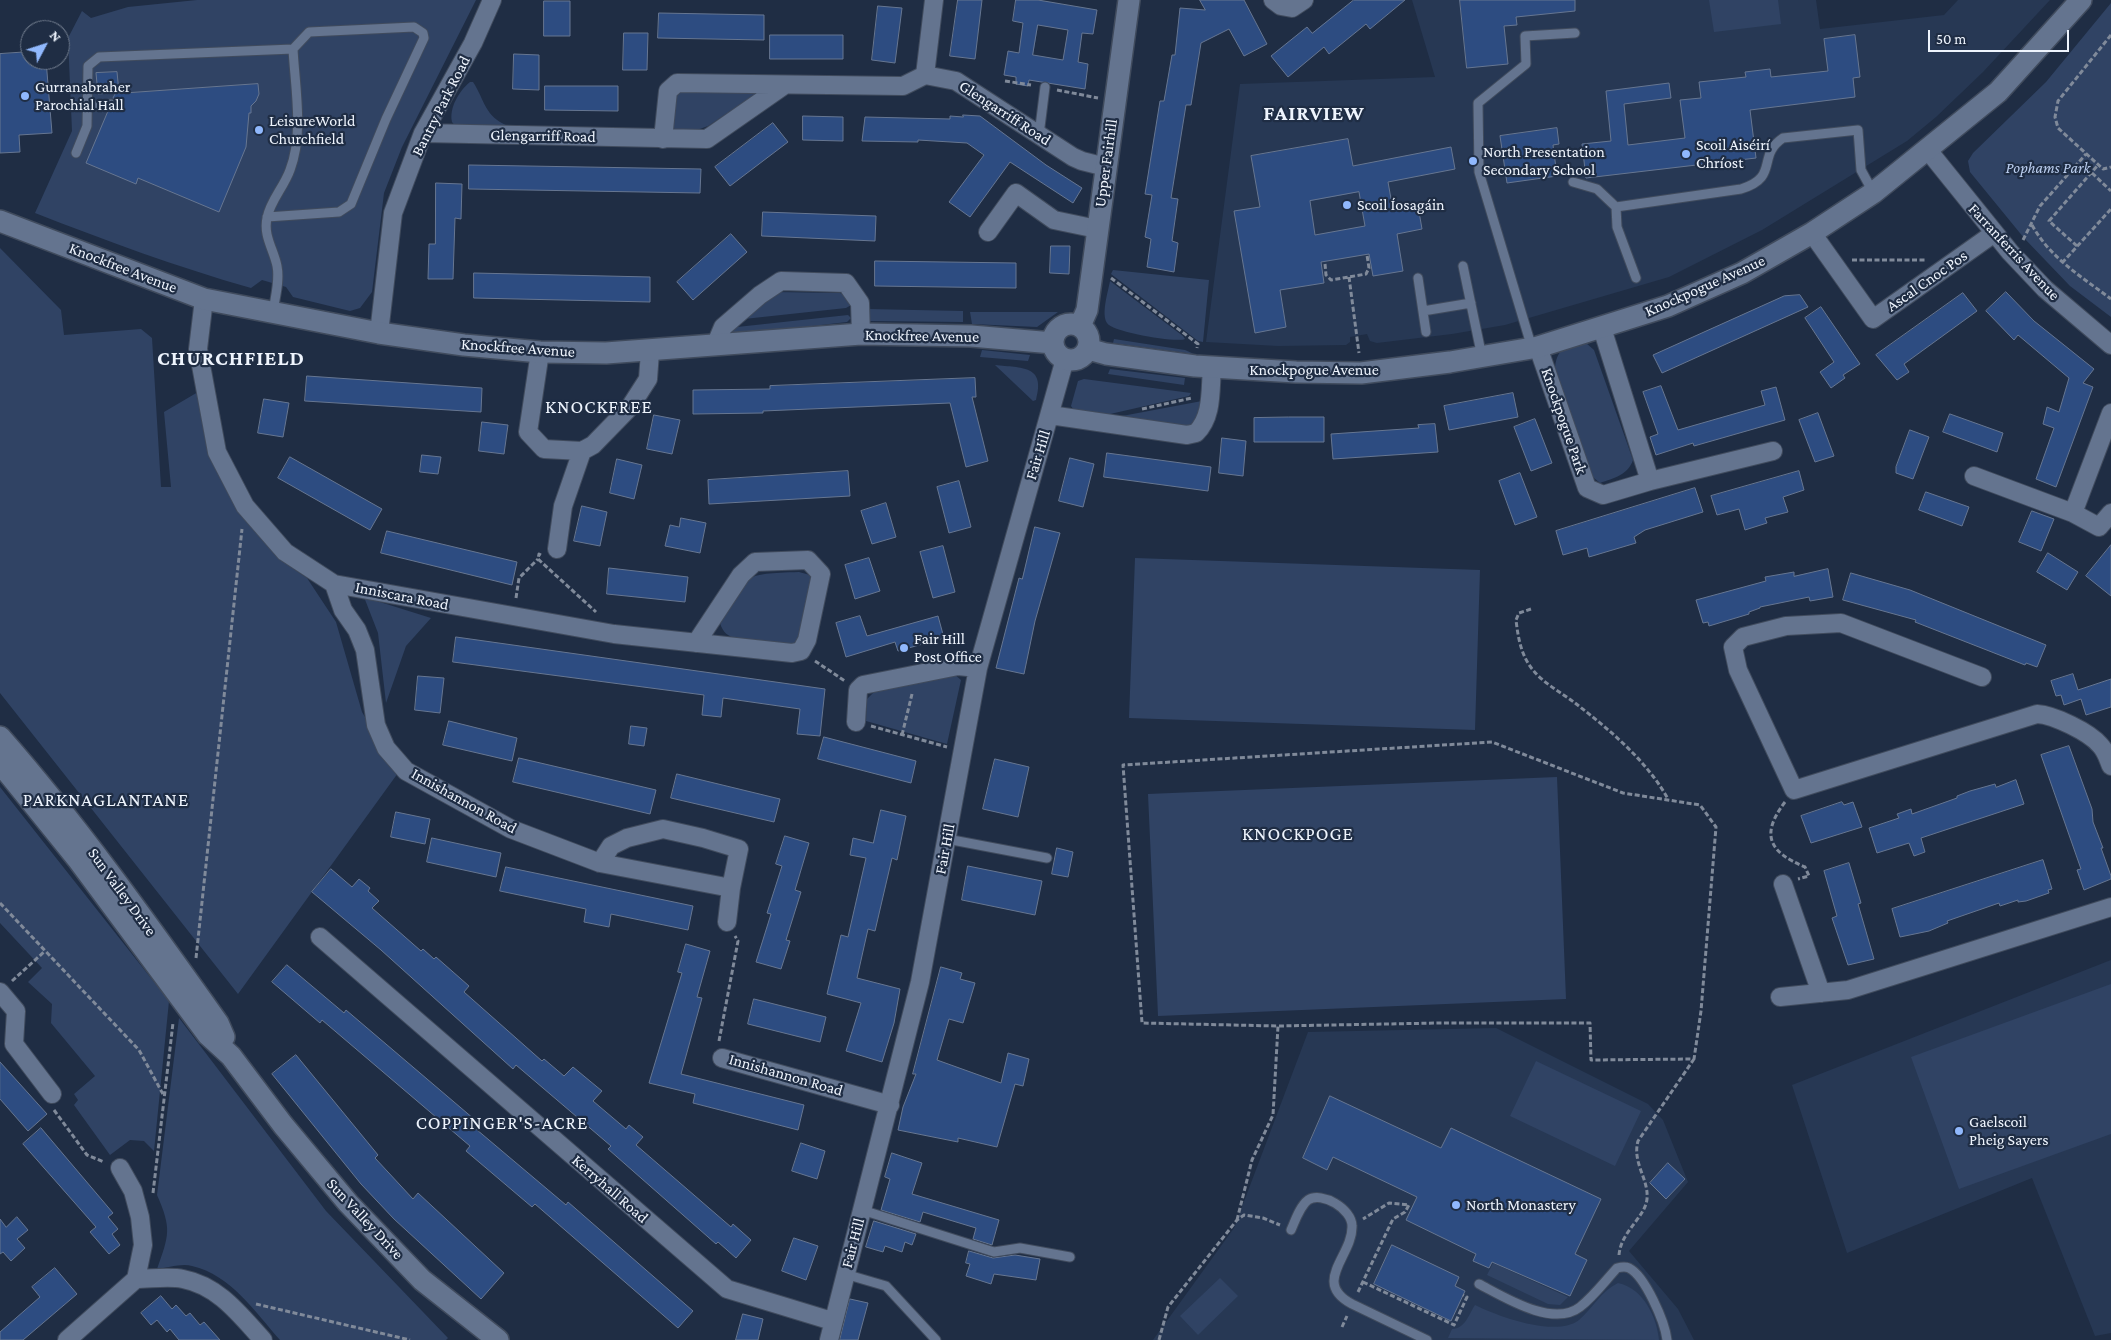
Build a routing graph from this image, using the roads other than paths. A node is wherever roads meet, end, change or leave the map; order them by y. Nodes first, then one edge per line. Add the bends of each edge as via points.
1 (492, 0) edge
2 (934, 0) edge
3 (1129, 0) edge
4 (1273, 0) edge
5 (1304, 0) edge
6 (2081, 0) edge
7 (1575, 33) dead end
8 (292, 49) junction
9 (925, 75) junction
10 (783, 86) junction
11 (1045, 87) dead end
12 (111, 104) dead end
13 (89, 107) junction
14 (423, 133) junction
15 (1039, 135) junction
16 (663, 138) junction
17 (1927, 149) junction
18 (76, 153) dead end
19 (1106, 167) junction
20 (1573, 182) dead end
21 (1873, 193) junction
22 (1616, 207) junction
23 (267, 217) junction
24 (0, 221) edge
25 (1097, 229) junction
26 (988, 232) dead end
27 (1812, 234) junction
28 (1993, 234) junction
29 (1463, 266) dead end
30 (1418, 278) dead end
31 (1636, 278) dead end
32 (204, 299) junction
33 (1471, 303) junction
34 (1423, 311) junction
35 (272, 313) junction
36 (1080, 326) junction
37 (1602, 328) junction
38 (1426, 332) dead end
39 (379, 333) junction
40 (861, 334) junction
41 (2111, 345) edge
42 (715, 346) junction
43 (1535, 347) junction
44 (1088, 349) junction
45 (1059, 351) junction
46 (540, 352) junction
47 (650, 352) junction
48 (1482, 356) junction
49 (1212, 368) junction
50 (2111, 412) edge
51 (1050, 415) junction
52 (1773, 451) dead end
53 (582, 452) junction
54 (1974, 476) dead end
55 (1650, 480) junction
56 (2073, 512) junction
57 (2111, 513) edge
58 (552, 552) road end
59 (334, 584) junction
60 (696, 643) junction
61 (978, 668) junction
62 (1982, 677) dead end
63 (856, 722) road end
64 (0, 737) edge
65 (2107, 749) edge
66 (0, 762) edge
67 (2111, 766) edge
68 (947, 838) junction
69 (76, 844) junction
70 (1047, 858) dead end
71 (600, 863) junction
72 (1783, 884) road end
73 (731, 888) junction
74 (2111, 907) edge
75 (727, 922) dead end
76 (320, 937) dead end
77 (0, 992) edge
78 (1821, 993) junction
79 (1780, 997) dead end
80 (722, 1058) road end
81 (52, 1094) road end
82 (890, 1105) junction
83 (120, 1168) road end
84 (862, 1210) junction
85 (1291, 1230) road end
86 (1070, 1257) dead end
87 (845, 1274) junction
88 (136, 1279) junction
89 (1479, 1284) dead end
90 (832, 1321) junction
91 (67, 1340) edge
92 (263, 1340) edge
93 (498, 1340) edge
94 (829, 1340) edge
95 (936, 1340) edge
96 (1427, 1340) edge
97 (1667, 1340) edge

1 - 14 street, Bantry Park Road via 473,44
2 - 9 street
3 - 19 street, Upper Fairhill
4 - 5 street via 1292,8
6 - 17 street, Knockpogue Avenue via 1998,92
7 - 43 lane via 1525,36 1526,64 1478,103 1480,172
8 - 13 lane via 99,57 88,66 86,88
8 - 23 lane via 297,123 295,149 290,170
8 - 23 lane via 309,32 414,27 423,33 424,38 351,204 339,212
9 - 10 street via 903,86
9 - 15 street, Glengarriff Road via 956,81
10 - 16 street, Glengarriff Road via 707,139
10 - 16 street via 677,83 668,91
11 - 15 lane
12 - 13 lane
13 - 18 lane via 87,126
14 - 16 street, Glengarriff Road
14 - 39 street, Bantry Park Road via 393,213
15 - 19 street, Glengarriff Road via 1082,161
17 - 21 street, Knockpogue Avenue
17 - 28 street, Farranferris Avenue
19 - 25 street, Upper Fairhill
20 - 22 lane via 1597,189
21 - 22 lane via 1861,170 1858,130 1783,138 1775,143 1768,155 1764,177 1741,189
21 - 27 street, Knockpogue Avenue
22 - 31 lane via 1617,227
23 - 35 lane via 266,233 277,268
24 - 32 street, Knockfree Avenue
25 - 26 street via 1054,220 1016,193
25 - 36 street, Upper Fairhill via 1086,310
27 - 28 street, Ascal Cnoc Pos via 1873,319
27 - 37 street, Knockpogue Avenue via 1742,273 1668,306
28 - 41 street, Farranferris Avenue via 2045,289
29 - 33 lane
30 - 34 lane
32 - 35 street, Knockfree Avenue
32 - 59 street, Inniscara Road via 198,349 216,452 245,506 285,552
33 - 34 lane
33 - 48 lane
34 - 38 lane
35 - 39 street, Knockfree Avenue
36 - 44 street via 1089,338
36 - 45 street via 1064,325 1055,332
37 - 43 street, Knockpogue Avenue
37 - 55 street
39 - 46 street, Knockfree Avenue
40 - 42 street, Knockfree Avenue
40 - 42 street via 860,303 846,283 781,281 723,327
40 - 45 street, Knockfree Avenue via 971,336
42 - 47 street, Knockfree Avenue
43 - 48 street, Knockpogue Avenue
43 - 55 street, Knockpogue Park via 1587,488 1603,495
44 - 45 street via 1076,359
44 - 49 street, Knockpogue Avenue
45 - 51 street, Fair Hill
46 - 47 street, Knockfree Avenue
46 - 53 street via 528,432 544,449
47 - 53 street via 648,379 630,407
48 - 49 street, Knockpogue Avenue via 1361,373
49 - 51 street via 1209,409 1196,433 1188,435
50 - 56 street
51 - 61 street, Fair Hill
52 - 55 street, Knockpogue Park
53 - 58 street via 563,506
54 - 56 street
56 - 57 street via 2100,527
59 - 60 street, Inniscara Road via 614,634
59 - 71 street, Innishannon Road via 343,610 366,650 376,725 386,748 406,771 511,829
60 - 60 street, Inniscara Road via 741,575 755,562 808,560 821,574 807,640 801,651 792,653
61 - 63 street via 958,666 863,685 858,690
61 - 68 street, Fair Hill
62 - 65 street via 1841,623 1786,626 1743,637 1733,647 1738,670 1794,790 2037,714 2050,715
64 - 69 street, Sun Valley Drive via 42,785
65 - 67 street
66 - 69 street, Sun Valley Drive
68 - 70 lane
68 - 82 street, Fair Hill via 920,982
69 - 93 street, Sun Valley Drive via 208,1035 231,1056 348,1203 422,1280
71 - 73 street, Innishannon Road
71 - 73 street via 611,846 663,829 738,849
72 - 78 street
73 - 75 street
74 - 78 street via 1848,990
76 - 90 street, Kerryhall Road via 727,1289
77 - 81 street via 16,1011 14,1044
78 - 79 street
80 - 82 street, Innishannon Road
82 - 84 street, Fair Hill
83 - 88 street via 133,1191 140,1217 143,1245
84 - 86 lane via 994,1252 1020,1248
84 - 87 street, Fair Hill
85 - 96 lane via 1304,1204 1316,1197 1338,1206 1350,1218 1352,1226 1334,1277 1336,1292 1340,1298
87 - 90 street, Fair Hill
87 - 95 lane via 886,1286
88 - 91 street
88 - 92 street via 182,1278 203,1285 224,1297
89 - 97 lane via 1532,1308 1561,1315 1579,1308 1617,1268 1630,1268 1652,1297 1662,1318
90 - 94 street, Fair Hill

